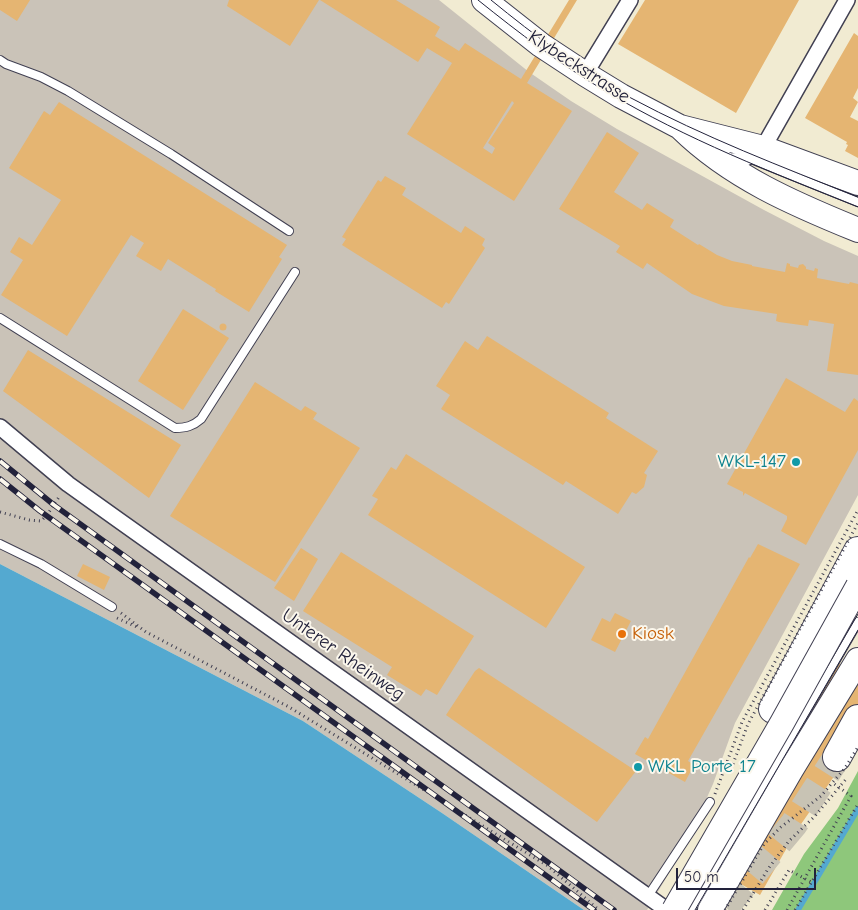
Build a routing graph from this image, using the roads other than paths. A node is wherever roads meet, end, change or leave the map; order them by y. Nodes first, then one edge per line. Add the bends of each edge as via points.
1 (484, 0) edge
2 (630, 0) edge
3 (851, 3) edge
4 (0, 60) edge
5 (585, 74) junction
6 (680, 127) junction
7 (726, 153) junction
8 (755, 153) junction
9 (858, 183) edge
10 (858, 202) edge
11 (858, 230) edge
12 (289, 231) dead end
13 (295, 272) dead end
14 (0, 318) edge
15 (0, 427) edge
16 (0, 544) edge
17 (858, 551) edge
18 (858, 586) edge
19 (112, 607) road end
20 (858, 622) edge
21 (858, 660) edge
22 (773, 709) dead end
23 (858, 718) edge
24 (843, 762) tunnel mouth
25 (711, 802) road end
26 (733, 818) dead end
27 (648, 896) junction
28 (668, 910) edge
29 (674, 910) edge
30 (691, 910) edge
31 (710, 910) edge

1 - 5 main road, Klybeckstrasse
2 - 5 street
3 - 8 street
4 - 12 lane via 68,91
5 - 6 main road, Klybeckstrasse
6 - 7 main road, Klybeckstrasse
6 - 8 main road, Klybeckstrasse
7 - 8 street
7 - 11 main road, Klybeckstrasse via 741,175 809,210
8 - 9 main road, Klybeckstrasse
8 - 10 lane
13 - 14 lane via 201,419 186,428 175,428
15 - 27 street, Unterer Rheinweg via 68,484
16 - 19 lane
17 - 22 highway
18 - 29 main road, bridge
20 - 30 lane
21 - 31 main road
23 - 24 highway
25 - 27 lane
26 - 28 lane
27 - 28 street, Unterer Rheinweg

